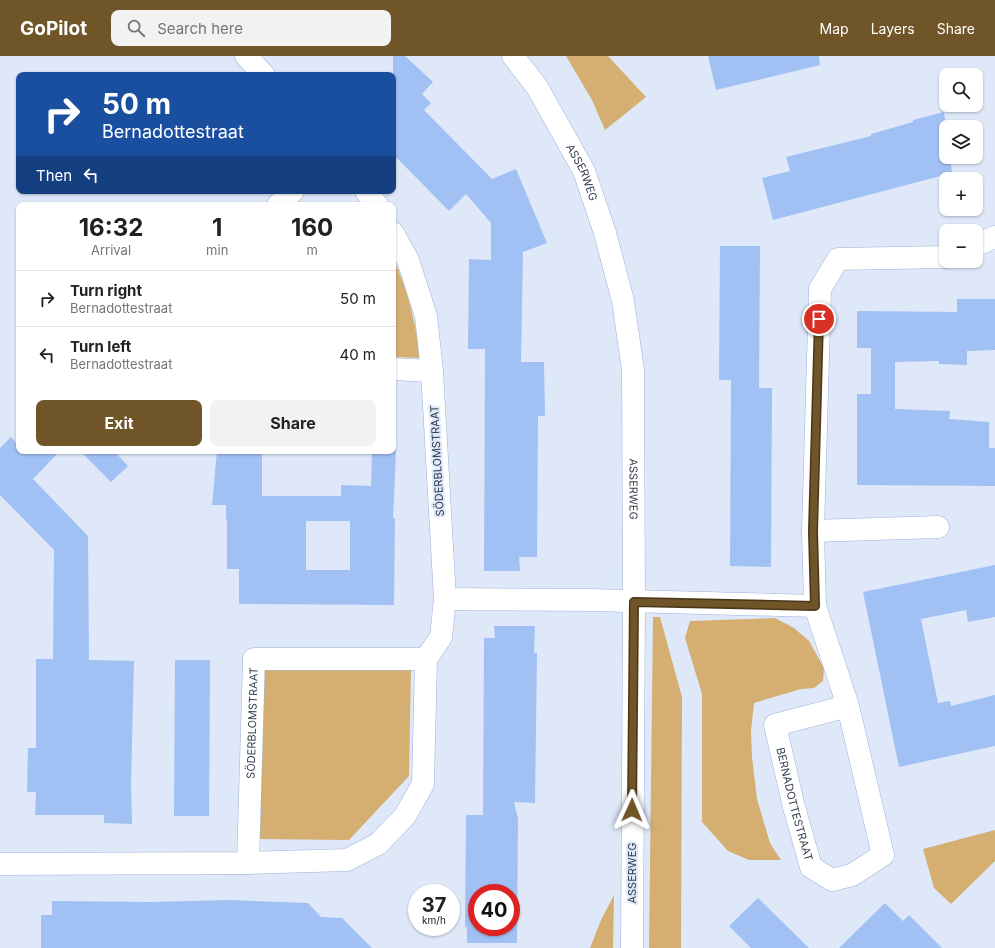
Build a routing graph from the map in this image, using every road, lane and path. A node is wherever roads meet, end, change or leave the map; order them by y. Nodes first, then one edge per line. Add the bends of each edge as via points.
1 (246, 56) edge
2 (513, 56) edge
3 (261, 72) edge
4 (290, 194) edge
5 (368, 194) edge
6 (281, 202) edge
7 (375, 202) edge
8 (995, 237) edge
9 (396, 238) edge
10 (983, 242) edge
11 (939, 257) edge
12 (396, 369) edge
13 (432, 370) junction
14 (938, 527) dead end
15 (813, 531) junction
16 (445, 599) junction
17 (634, 602) junction
18 (815, 606) junction
19 (426, 659) junction
20 (848, 706) junction
21 (248, 863) junction
22 (0, 864) edge
23 (632, 948) edge

1 - 3 street
2 - 17 street, ASSERWEG via 537,87 584,171 605,234 623,301 633,370
4 - 6 street
5 - 7 street
8 - 10 street
9 - 13 street, SÖDERBLOMSTRAAT via 408,260 426,316
11 - 15 street, BERNADOTTESTRAAT via 838,259 820,288
12 - 13 street
13 - 16 street, SÖDERBLOMSTRAAT
14 - 15 street
15 - 18 street, BERNADOTTESTRAAT
16 - 17 street
16 - 19 street, SÖDERBLOMSTRAAT via 440,637
17 - 18 street
17 - 23 street, ASSERWEG
18 - 20 street, BERNADOTTESTRAAT
19 - 21 street via 423,784 405,816 378,844 347,860
19 - 21 street, SÖDERBLOMSTRAAT via 254,659
20 - 20 street, BERNADOTTESTRAAT via 883,855 852,875 832,880 811,867 775,725
21 - 22 street

